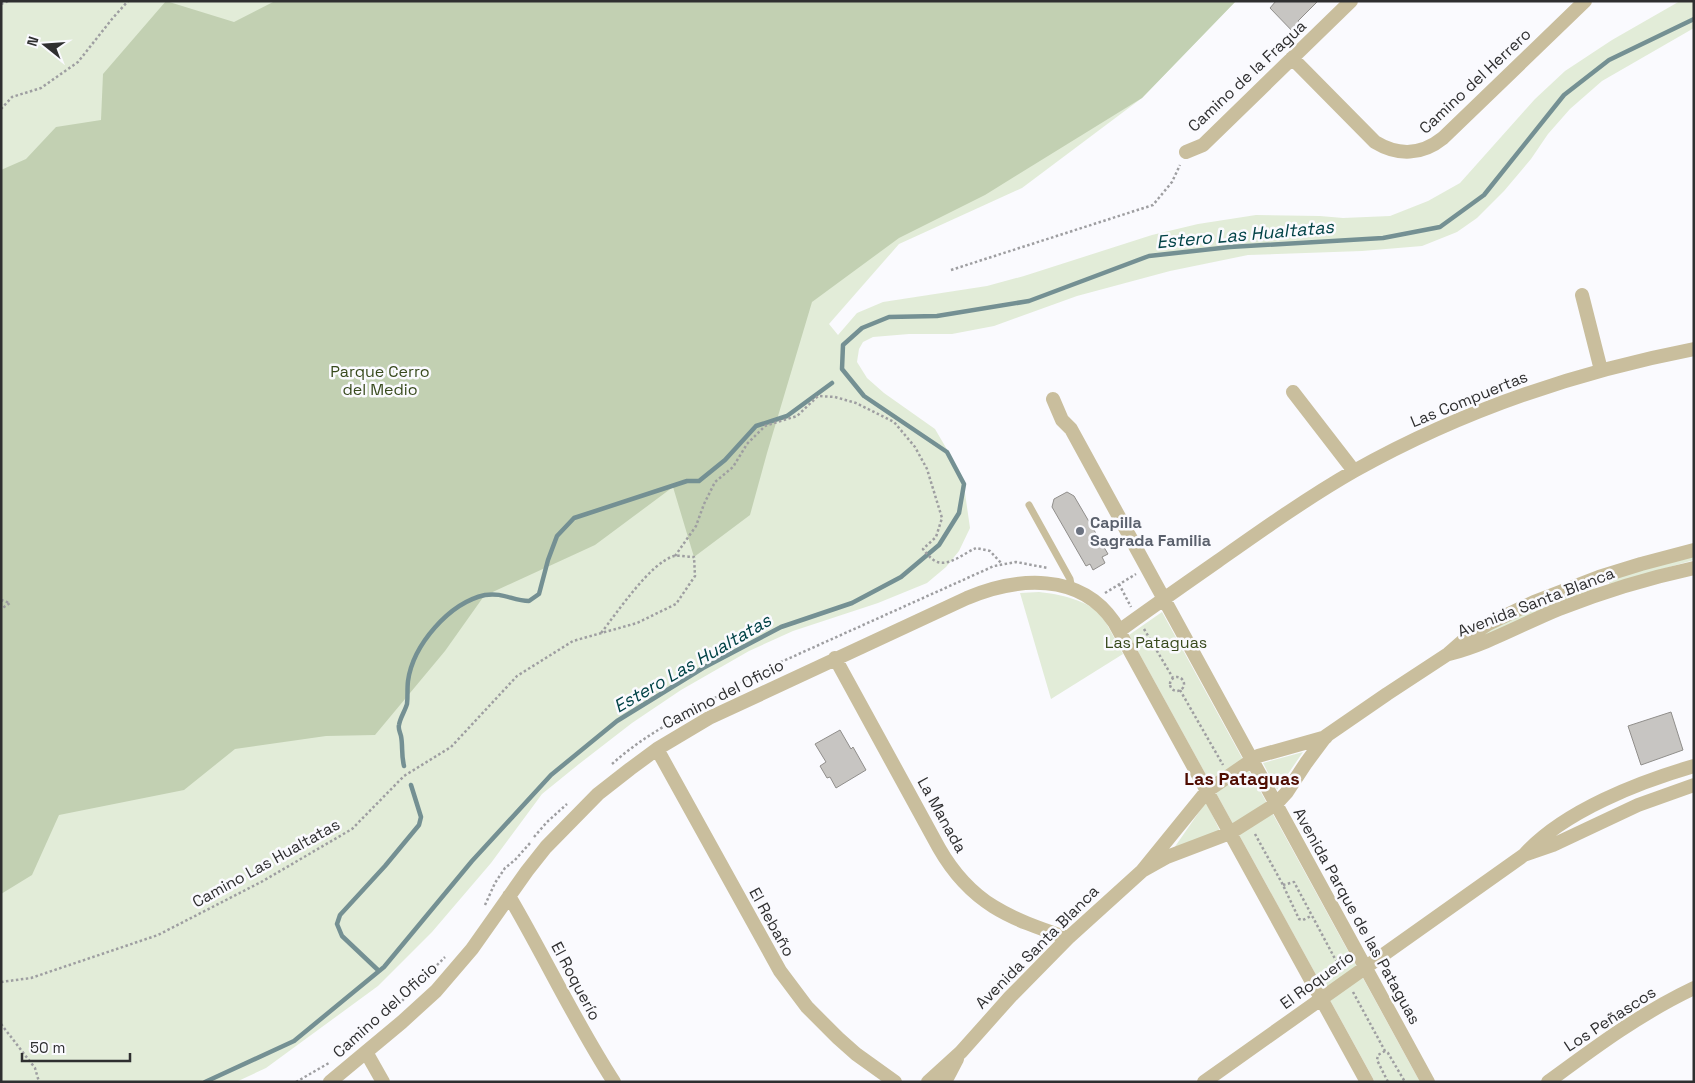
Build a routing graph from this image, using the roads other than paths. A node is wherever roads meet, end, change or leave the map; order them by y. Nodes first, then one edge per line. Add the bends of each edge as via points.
1 (1351, 1) edge
2 (1585, 1) edge
3 (1292, 58) junction
4 (1186, 152) road end
5 (1582, 295) dead end
6 (1694, 349) edge
7 (1601, 370) junction
8 (1293, 392) dead end
9 (1053, 399) dead end
10 (1354, 471) junction
11 (1029, 505) dead end
12 (1694, 550) edge
13 (1694, 568) edge
14 (1599, 577) junction
15 (1072, 589) junction
16 (1604, 593) junction
17 (1163, 599) junction
18 (1119, 631) junction
19 (1448, 654) junction
20 (835, 658) junction
21 (1326, 736) junction
22 (657, 749) junction
23 (1251, 760) junction
24 (1691, 767) edge
25 (1693, 785) edge
26 (1207, 791) junction
27 (1276, 804) junction
28 (1230, 833) junction
29 (1524, 855) junction
30 (1142, 871) junction
31 (509, 896) junction
32 (1068, 938) junction
33 (1365, 968) junction
34 (1694, 988) edge
35 (1321, 999) junction
36 (366, 1052) junction
37 (961, 1052) junction
38 (330, 1082) edge
39 (383, 1082) edge
40 (614, 1082) edge
41 (895, 1082) edge
42 (928, 1082) edge
43 (945, 1082) edge
44 (1204, 1082) edge
45 (1367, 1082) edge
46 (1428, 1082) edge
47 (1548, 1082) edge

1 - 3 street, Camino de la Fragua
2 - 3 street, Camino del Herrero via 1443,138 1419,151 1400,152 1375,142
3 - 4 street, Camino de la Fragua via 1203,145
5 - 7 street
6 - 7 street, Las Compuertas
7 - 10 street, Las Compuertas via 1467,416
8 - 10 street
9 - 17 street, Avenida Parque de las Pataguas
10 - 17 street, Las Compuertas via 1297,506
11 - 15 lane via 1070,579
12 - 14 street, Avenida Santa Blanca
13 - 16 street, Avenida Santa Blanca
14 - 16 street
14 - 19 street, Avenida Santa Blanca via 1488,624
15 - 18 street, Camino del Oficio via 1096,600
15 - 20 street, Camino del Oficio via 1039,582 995,588
16 - 19 street, Avenida Santa Blanca via 1557,610 1488,642
17 - 18 street, Las Compuertas
17 - 23 street, Avenida Parque de las Pataguas
18 - 26 street
19 - 21 street, Avenida Santa Blanca
20 - 22 street, Camino del Oficio via 709,718
20 - 32 street, La Manada via 957,875 998,910
21 - 23 street, Avenida Santa Blanca
21 - 27 street, Avenida Santa Blanca
22 - 31 street, Camino del Oficio via 580,811 546,847
22 - 41 street, El Rebaño via 780,971 807,1007 838,1038
23 - 26 street, Avenida Santa Blanca
23 - 27 street, Avenida Parque de las Pataguas
24 - 25 street, El Roquerío
24 - 29 street, El Roquerío via 1640,785 1586,810 1547,832
25 - 29 street, El Roquerío via 1638,805 1554,845
26 - 28 street
26 - 30 street, Avenida Santa Blanca
27 - 28 street, Avenida Santa Blanca
27 - 33 street, Avenida Parque de las Pataguas
28 - 30 street, Avenida Santa Blanca via 1167,857
28 - 35 street
29 - 33 street, El Roquerío
30 - 32 street, Avenida Santa Blanca
31 - 36 street, Camino del Oficio via 452,974
31 - 40 street, El Roquerío
32 - 37 street, Avenida Santa Blanca
33 - 35 street, El Roquerío
33 - 46 street, Avenida Parque de las Pataguas
34 - 47 street, Los Peñascos via 1599,1045
35 - 44 street, El Roquerío
35 - 45 street
36 - 38 street, Camino del Oficio
36 - 39 street
37 - 42 street, Avenida Santa Blanca
37 - 43 street, Avenida Santa Blanca

